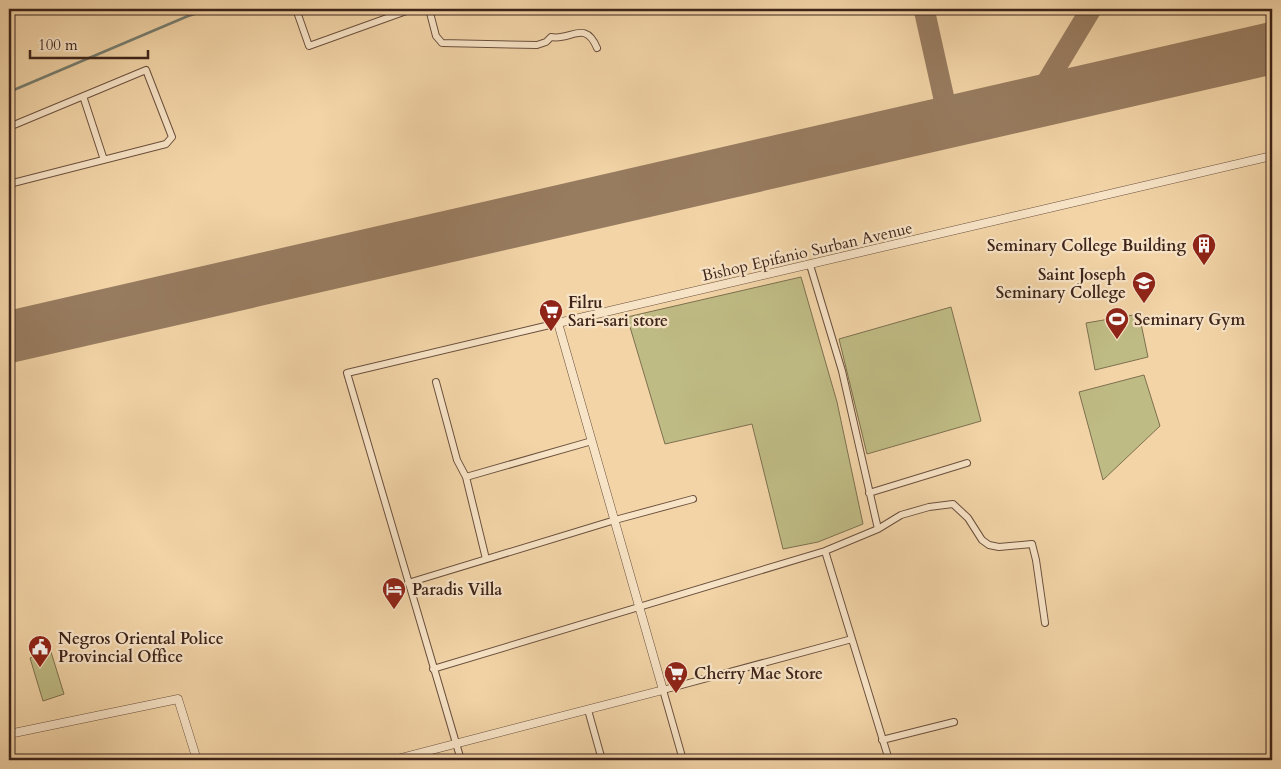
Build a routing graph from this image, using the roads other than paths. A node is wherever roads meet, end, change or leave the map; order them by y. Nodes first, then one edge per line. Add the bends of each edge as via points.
1 (13, 9) edge
2 (296, 9) edge
3 (412, 9) edge
4 (430, 9) edge
5 (9, 11) edge
6 (597, 48) dead end
7 (83, 96) junction
8 (9, 127) edge
9 (1272, 156) edge
10 (104, 160) junction
11 (9, 184) edge
12 (810, 265) junction
13 (558, 323) junction
14 (436, 382) dead end
15 (592, 441) junction
16 (967, 463) dead end
17 (466, 477) junction
18 (869, 492) junction
19 (693, 499) dead end
20 (615, 520) junction
21 (878, 529) junction
22 (825, 551) junction
23 (486, 559) junction
24 (408, 583) junction
25 (640, 607) junction
26 (1045, 623) dead end
27 (852, 639) junction
28 (433, 669) junction
29 (663, 690) junction
30 (588, 710) junction
31 (954, 722) dead end
32 (9, 734) edge
33 (882, 740) junction
34 (456, 744) junction
35 (197, 760) edge
36 (393, 760) edge
37 (460, 760) edge
38 (602, 760) edge
39 (683, 760) edge
40 (889, 760) edge

1 - 5 street
2 - 3 street via 308,46
4 - 6 street via 436,36 442,43 537,44 551,37 581,32 587,34
7 - 8 street
7 - 10 street
7 - 10 street via 146,70 172,137 166,144
9 - 12 street, Bishop Epifanio Surban Avenue
10 - 11 street
12 - 13 street, Bishop Epifanio Surban Avenue
12 - 18 street via 842,370
13 - 15 street
13 - 24 street, Bishop Epifanio Surban Avenue via 347,373
14 - 17 street via 457,460
15 - 17 street
15 - 20 street
16 - 18 street
17 - 23 street
18 - 21 street
19 - 20 street
20 - 23 street
20 - 25 street
21 - 22 street
21 - 26 street via 901,515 953,504 989,545 1032,544
22 - 25 street
22 - 27 street
23 - 24 street
24 - 28 street
25 - 28 street
25 - 29 street
27 - 29 street
27 - 33 street
28 - 34 street
29 - 30 street
29 - 39 street
30 - 34 street
30 - 38 street
31 - 33 street
32 - 35 street via 178,699
33 - 40 street
34 - 36 street
34 - 37 street

